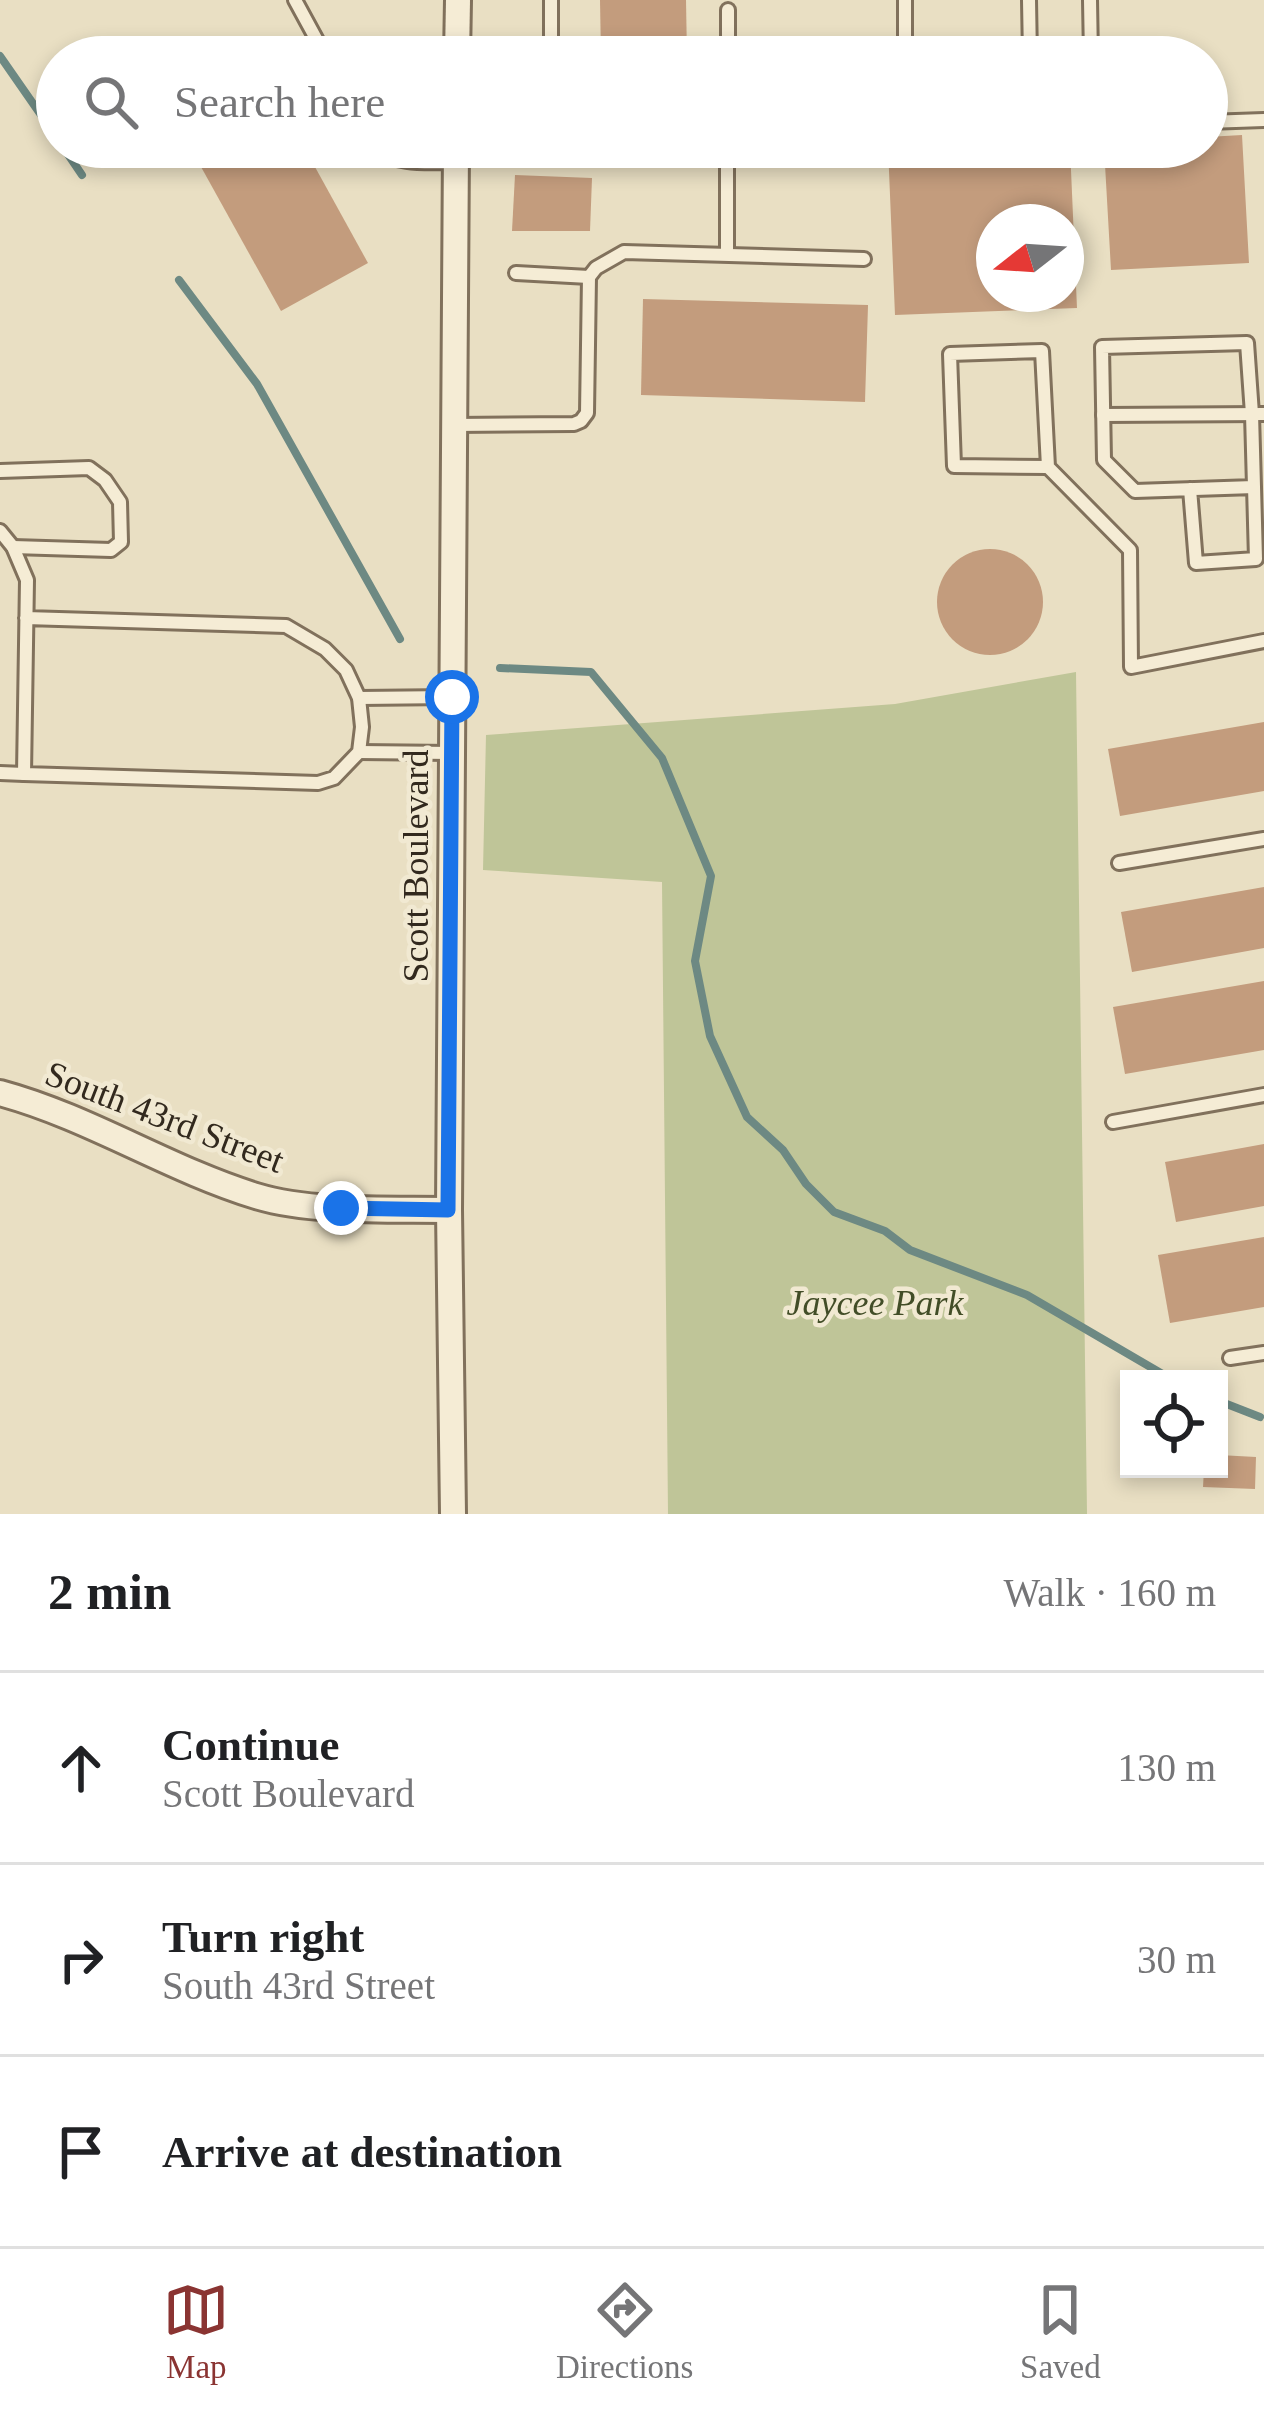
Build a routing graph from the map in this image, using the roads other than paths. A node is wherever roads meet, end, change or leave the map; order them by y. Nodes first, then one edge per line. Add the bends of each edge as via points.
1 (296, 0) edge
2 (458, 0) edge
3 (551, 0) edge
4 (904, 0) edge
5 (1029, 0) edge
6 (1090, 0) edge
7 (729, 3) edge
8 (315, 36) edge
9 (457, 36) edge
10 (551, 36) edge
11 (728, 36) edge
12 (905, 36) edge
13 (1030, 36) edge
14 (1091, 36) edge
15 (1264, 120) edge
16 (1228, 121) edge
17 (456, 168) edge
18 (727, 168) edge
19 (727, 254) junction
20 (864, 259) dead end
21 (517, 273) dead end
22 (589, 277) junction
23 (1258, 414) edge
24 (1103, 415) junction
25 (454, 425) junction
26 (1048, 467) junction
27 (0, 471) edge
28 (1254, 487) junction
29 (1190, 489) junction
30 (0, 531) edge
31 (14, 548) junction
32 (26, 618) junction
33 (1264, 640) edge
34 (452, 697) junction
35 (359, 698) junction
36 (359, 752) junction
37 (452, 753) junction
38 (0, 772) edge
39 (24, 774) junction
40 (1264, 839) edge
41 (1118, 863) dead end
42 (0, 1093) edge
43 (1264, 1095) edge
44 (1113, 1122) dead end
45 (448, 1210) junction
46 (1264, 1353) edge
47 (1230, 1358) dead end
48 (453, 1514) edge

1 - 8 lane
2 - 9 street
3 - 10 lane
4 - 12 lane
5 - 13 lane
6 - 14 lane
7 - 11 lane
15 - 16 lane
17 - 25 street, Scott Boulevard
18 - 19 lane
19 - 20 lane
19 - 22 lane via 624,252
21 - 22 lane
22 - 25 lane via 581,421
23 - 24 lane
23 - 24 lane via 1247,343 1102,347
23 - 28 lane
24 - 29 lane via 1104,460 1135,490
25 - 34 street, Scott Boulevard
26 - 26 lane via 954,466 950,354 1042,351
26 - 33 lane via 1130,550 1131,667
27 - 31 lane via 89,468 120,502 121,542 111,550
28 - 29 lane
28 - 29 lane via 1256,560 1196,563
30 - 31 lane
31 - 32 lane via 28,580
32 - 35 lane via 286,626 325,649
32 - 39 lane
34 - 35 lane
34 - 37 street, Scott Boulevard
35 - 36 lane
36 - 37 lane
36 - 39 lane via 318,783
37 - 45 street, Scott Boulevard
38 - 39 lane
40 - 41 lane
42 - 45 street, South 43rd Street via 261,1197
43 - 44 lane
45 - 48 street, Scott Boulevard
46 - 47 lane

